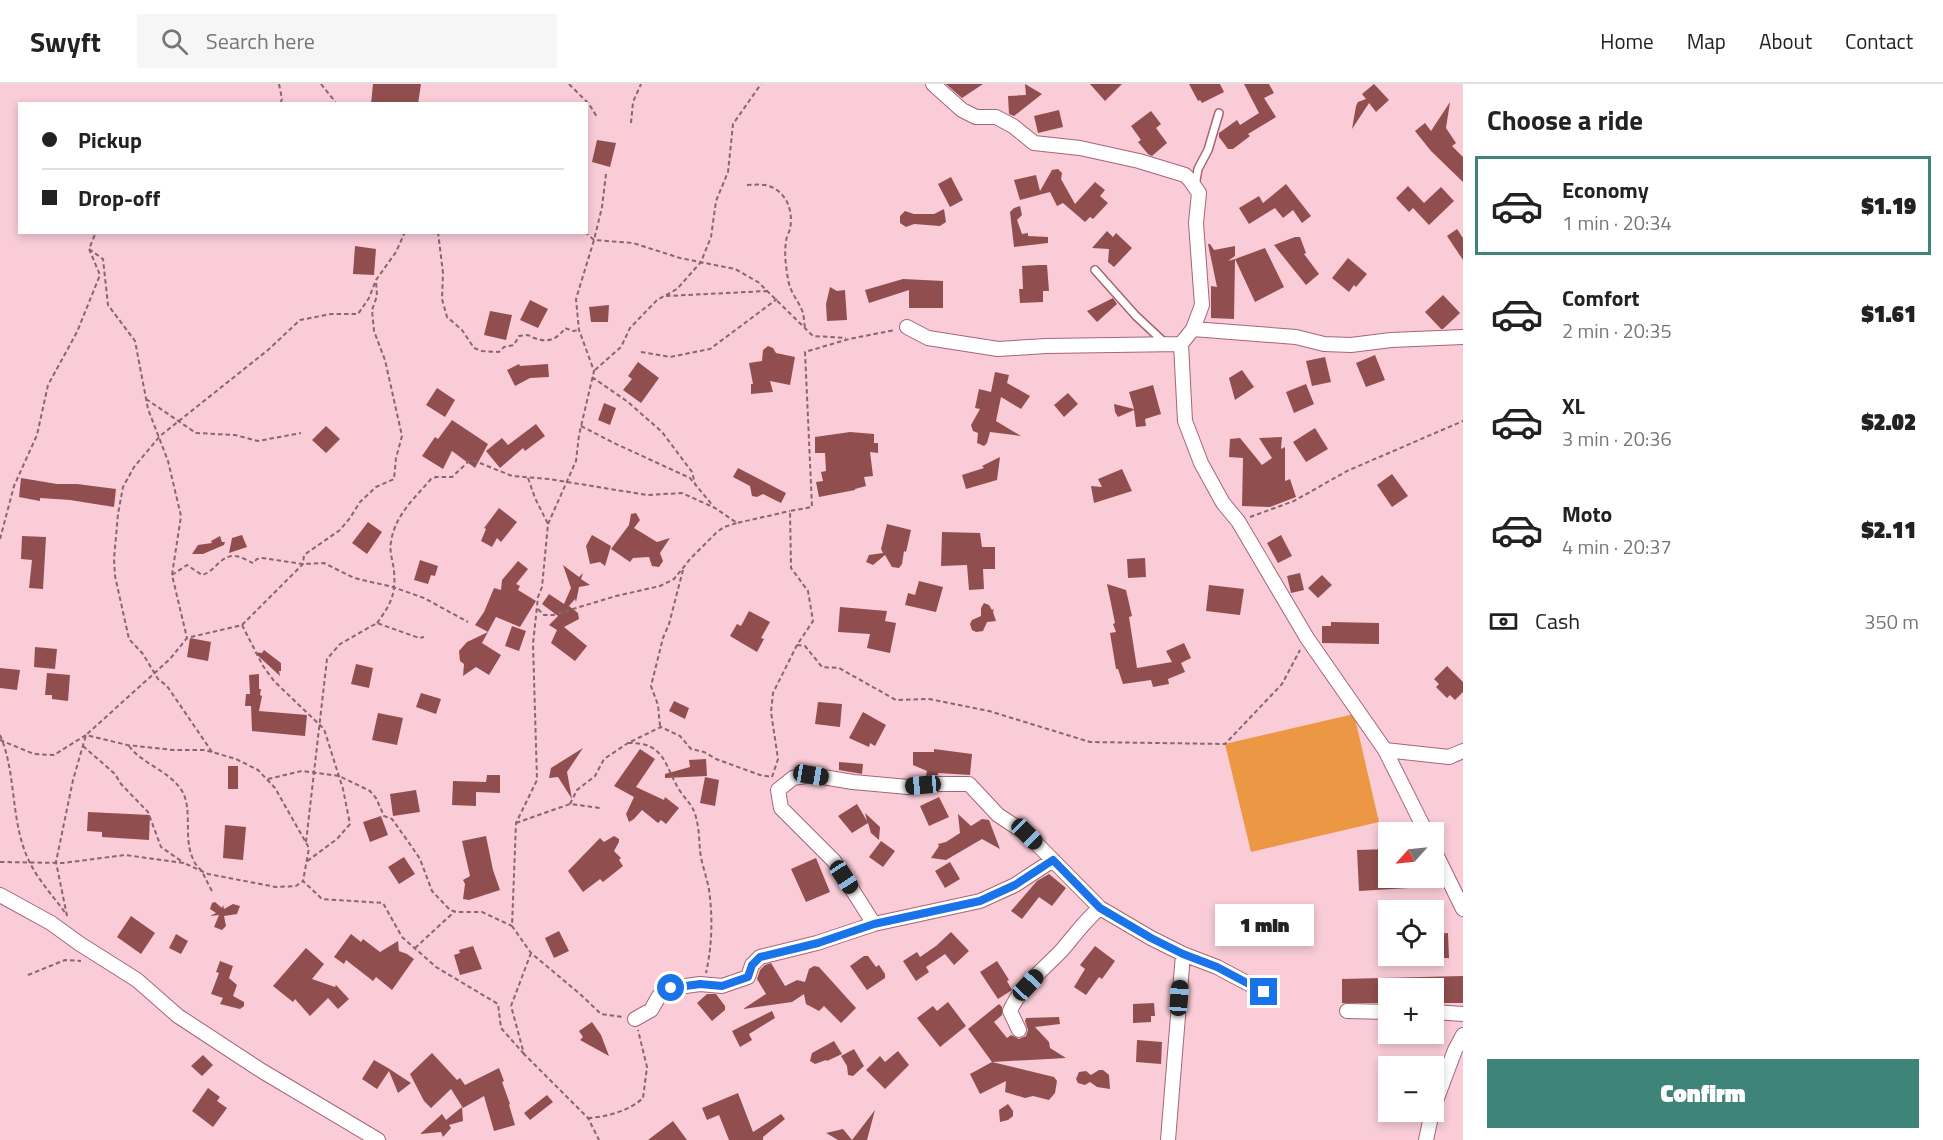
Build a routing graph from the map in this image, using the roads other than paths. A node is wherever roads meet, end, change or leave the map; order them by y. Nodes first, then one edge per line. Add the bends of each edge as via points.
1 (933, 84) edge
2 (1220, 113) dead end
3 (1195, 186) junction
4 (1095, 270) dead end
5 (907, 327) road end
6 (1193, 329) junction
7 (1463, 337) edge
8 (1174, 344) junction
9 (1385, 750) junction
10 (1463, 751) edge
11 (1421, 822) edge
12 (1053, 860) junction
13 (1444, 870) edge
14 (0, 895) edge
15 (1100, 908) junction
16 (1463, 909) edge
17 (874, 924) junction
18 (1183, 954) junction
19 (1264, 992) dead end
20 (1347, 1011) dead end
21 (1378, 1012) edge
22 (1444, 1013) edge
23 (1463, 1014) edge
24 (635, 1019) road end
25 (1019, 1030) dead end
26 (1463, 1035) edge
27 (1444, 1079) edge
28 (1430, 1122) edge
29 (378, 1140) edge
30 (1168, 1140) edge
31 (1426, 1140) edge

1 - 3 street via 962,110 976,117 996,117 1034,143 1139,161 1185,175
2 - 3 lane
3 - 6 street via 1199,193 1196,223 1202,305
4 - 8 lane via 1136,316
5 - 8 street via 928,338 998,348
6 - 7 street via 1351,345
6 - 8 street
8 - 9 street via 1185,421 1201,463 1307,638
9 - 10 street via 1449,758
9 - 11 street
12 - 15 street
12 - 17 street via 1015,885 980,901
12 - 17 street via 1027,834 998,815 969,784 908,787 811,775 793,778 778,790 781,808 834,861
13 - 16 street
14 - 29 street via 51,923 137,980 178,1016
15 - 18 street
15 - 25 street via 1017,995 1010,1011
17 - 24 street via 760,957 748,977 722,986 678,985 659,996 651,1010
18 - 19 street
18 - 30 street
20 - 21 street
22 - 23 street
26 - 27 street
28 - 31 street

